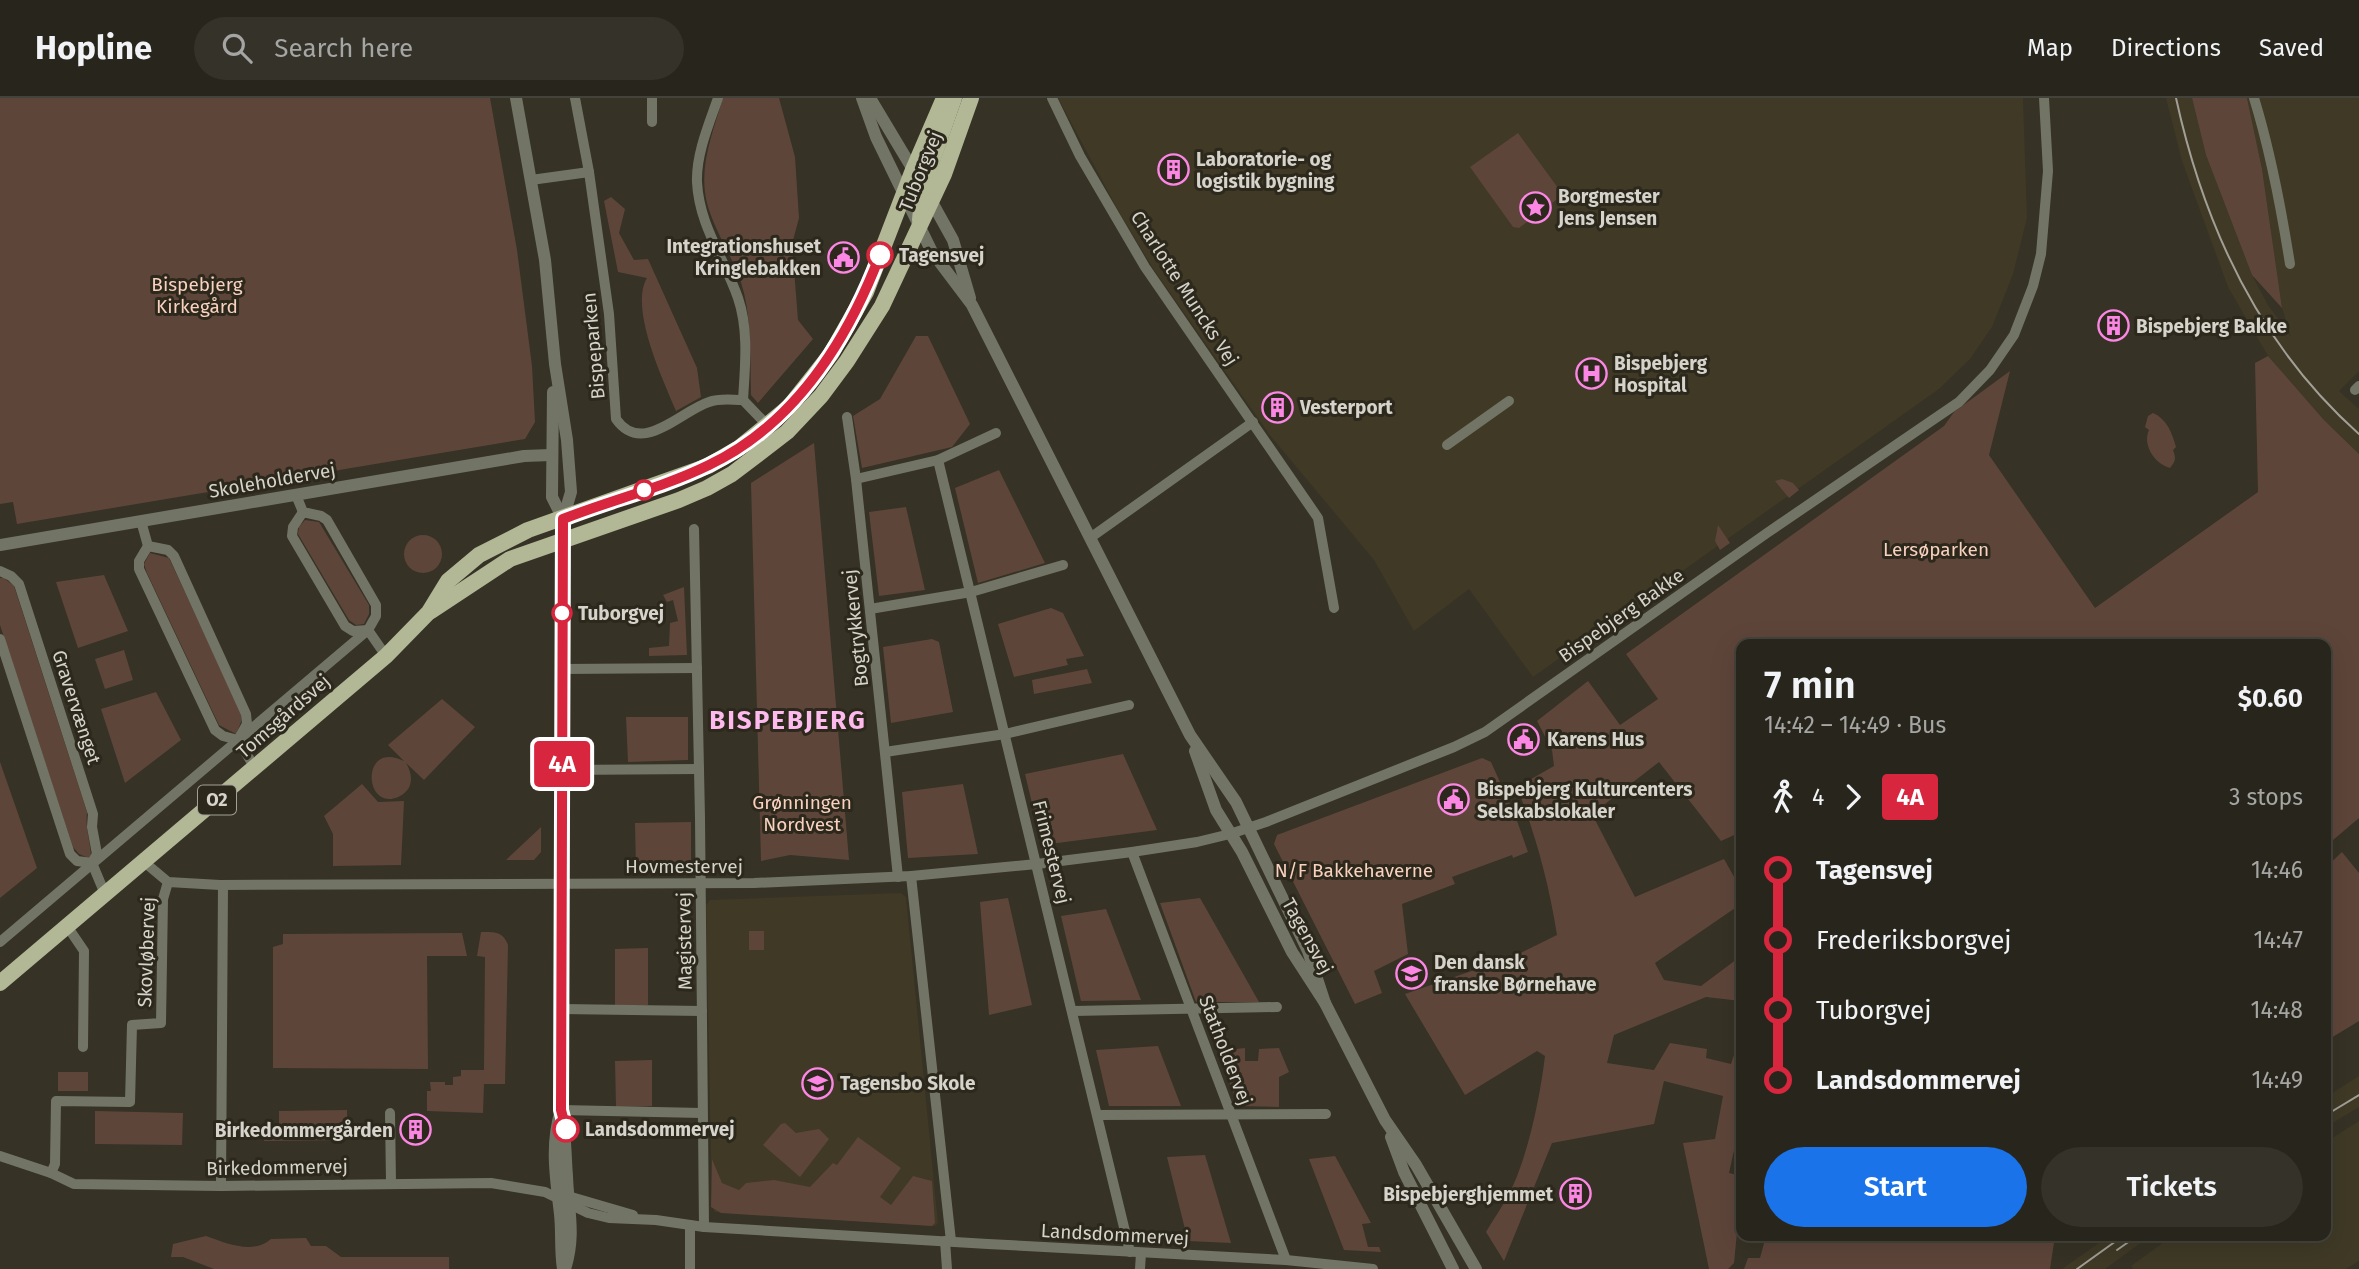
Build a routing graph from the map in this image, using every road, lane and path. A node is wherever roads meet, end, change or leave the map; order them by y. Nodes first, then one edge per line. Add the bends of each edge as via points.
1 (516, 98) edge
2 (575, 98) edge
3 (652, 98) edge
4 (718, 98) edge
5 (862, 98) edge
6 (870, 98) edge
7 (944, 98) edge
8 (954, 98) edge
9 (971, 98) edge
10 (1052, 98) edge
11 (2044, 98) edge
12 (2254, 98) edge
13 (652, 122) dead end
14 (913, 170) junction
15 (589, 172) junction
16 (531, 180) junction
17 (904, 194) junction
18 (927, 194) junction
19 (920, 226) junction
20 (2290, 264) dead end
21 (972, 304) junction
22 (555, 364) junction
23 (743, 400) junction
24 (1509, 401) dead end
25 (848, 417) dead end
26 (1253, 422) junction
27 (768, 426) junction
28 (996, 433) dead end
29 (1447, 445) dead end
30 (551, 456) junction
31 (938, 460) junction
32 (856, 479) junction
33 (296, 495) junction
34 (303, 512) junction
35 (563, 519) junction
36 (142, 521) junction
37 (694, 529) dead end
38 (1090, 538) junction
39 (563, 541) junction
40 (0, 545) edge
41 (148, 546) junction
42 (1063, 565) dead end
43 (0, 571) edge
44 (971, 592) junction
45 (1334, 608) dead end
46 (870, 609) junction
47 (429, 612) junction
48 (368, 631) junction
49 (0, 639) edge
50 (386, 656) junction
51 (562, 668) junction
52 (697, 668) junction
53 (1129, 705) dead end
54 (1005, 734) junction
55 (1190, 734) junction
56 (238, 740) junction
57 (885, 752) junction
58 (255, 768) junction
59 (699, 769) junction
60 (562, 770) junction
61 (1248, 828) junction
62 (1230, 834) junction
63 (1132, 852) junction
64 (143, 861) junction
65 (92, 863) junction
66 (1037, 864) junction
67 (911, 876) junction
68 (898, 877) junction
69 (168, 882) junction
70 (563, 884) junction
71 (701, 884) junction
72 (223, 885) junction
73 (106, 894) junction
74 (67, 926) junction
75 (0, 942) edge
76 (0, 983) edge
77 (1325, 1003) junction
78 (1277, 1007) dead end
79 (1191, 1008) junction
80 (562, 1009) junction
81 (702, 1011) junction
82 (1073, 1011) junction
83 (83, 1047) dead end
84 (561, 1110) junction
85 (390, 1113) dead end
86 (702, 1113) junction
87 (1232, 1114) junction
88 (1326, 1114) dead end
89 (1098, 1115) junction
90 (1385, 1120) junction
91 (0, 1156) edge
92 (51, 1173) junction
93 (391, 1183) junction
94 (221, 1186) junction
95 (566, 1200) junction
96 (690, 1225) junction
97 (704, 1227) junction
98 (948, 1241) junction
99 (1136, 1252) junction
100 (1286, 1260) junction
101 (564, 1269) edge
102 (690, 1269) edge
103 (947, 1269) edge
104 (1140, 1269) edge
105 (1373, 1269) edge
106 (1453, 1269) edge
107 (1476, 1269) edge

1 - 16 street
2 - 15 street, Bispeparken
3 - 13 street
4 - 23 street via 699,157 697,179 709,233 743,314
5 - 17 street, Tagensvej
6 - 14 street, Tagensvej
7 - 14 main road, Tuborgvej / O2
8 - 18 main road
9 - 18 main road, Tuborgvej via 952,154
10 - 26 street, Charlotte Muncks Vej via 1145,267
11 - 61 street, Bispebjerg Bakke via 2048,172 2033,286 2014,335 1990,370 1959,402 1485,732
12 - 20 street via 2273,169
14 - 17 main road, Tuborgvej / O2
14 - 18 street, Tagensvej
15 - 16 street
15 - 23 street, Bispeparken via 609,314 616,419 623,430 646,434 706,402
16 - 22 street via 545,260
17 - 19 street, Tagensvej
17 - 27 main road, Tuborgvej / O2 via 849,325 807,386
18 - 19 main road via 919,212
18 - 21 street, Tagensvej via 953,240
19 - 21 street, Tagensvej via 932,252
19 - 39 main road, Tuborgvej / O2 via 882,306 847,361 787,432 732,474 679,500
21 - 38 street, Tagensvej
22 - 30 street
22 - 35 street via 571,492
23 - 27 street
24 - 29 street
25 - 32 street, Bogtrykkervej
26 - 38 street
26 - 45 street, Charlotte Muncks Vej via 1318,518
27 - 35 main road, Tuborgvej / O2 via 708,466
28 - 31 street
30 - 33 street, Skoleholdervej via 524,456
30 - 35 street via 552,497
31 - 32 street
31 - 44 street, Frimestervej
32 - 46 street, Bogtrykkervej
33 - 34 street
33 - 36 street, Skoleholdervej
34 - 48 street via 327,520 376,605
34 - 48 street via 292,536 345,626
35 - 39 street
35 - 47 main road, Tomsgårdsvej / O2 via 528,530 479,555 448,582
36 - 40 street, Skoleholdervej
36 - 41 street
37 - 52 street, Magistervej
38 - 55 street, Tagensvej
39 - 47 main road, Tomsgårdsvej / O2 via 510,559
39 - 51 street
41 - 56 street via 139,569 215,730
41 - 56 street via 174,556 246,714 247,724
42 - 44 street
43 - 65 street, Gravervænget via 19,584 93,814 97,854
44 - 46 street
44 - 54 street, Frimestervej
46 - 57 street, Bogtrykkervej
47 - 50 main road, Tomsgårdsvej / O2
48 - 50 street
48 - 56 street, Tomsgårdsvej
49 - 65 street, Gravervænget via 70,854
50 - 58 main road, Tomsgårdsvej / O2
51 - 52 street
51 - 60 street
52 - 59 street, Magistervej
53 - 54 street
54 - 57 street
54 - 66 street, Frimestervej
55 - 61 street, Tagensvej
55 - 62 street, Tagensvej via 1216,810
56 - 58 street
56 - 65 street, Tomsgårdsvej
57 - 68 street, Bogtrykkervej
58 - 64 main road, Tomsgårdsvej / O2
59 - 60 street
59 - 71 street, Magistervej
60 - 70 street
61 - 62 street, Bispebjerg Bakke
61 - 77 street, Tagensvej via 1308,951
62 - 63 street, Hovmestervej
62 - 77 street, Tagensvej via 1292,952
63 - 66 street, Hovmestervej
63 - 79 street, Statholdervej
64 - 69 street
64 - 73 main road, Tomsgårdsvej / O2
65 - 73 street, Gravervænget
65 - 75 street, Tomsgårdsvej
66 - 67 street, Hovmestervej
66 - 82 street, Frimestervej
67 - 68 street, Hovmestervej
67 - 98 street
68 - 71 street, Hovmestervej
69 - 72 street, Hovmestervej
69 - 92 street, Skovløbervej via 163,900 161,1023 132,1025 130,1102 56,1101
70 - 71 street, Hovmestervej
70 - 72 street, Hovmestervej
70 - 80 street
71 - 81 street, Magistervej
72 - 94 street
73 - 74 main road, Tomsgårdsvej / O2
74 - 76 main road, Tomsgårdsvej / O2
74 - 83 street via 84,951
77 - 90 street, Tagensvej
78 - 79 street
79 - 82 street
79 - 87 street, Statholdervej
80 - 81 street
80 - 84 street
81 - 86 street, Magistervej
82 - 89 street, Frimestervej
84 - 86 street
84 - 95 street via 555,1128 555,1184
85 - 93 street
86 - 97 street, Magistervej
87 - 88 street
87 - 89 street
87 - 100 street, Statholdervej
89 - 99 street, Frimestervej
90 - 106 street, Tagensvej via 1404,1172
90 - 107 street, Tagensvej
91 - 92 street, Birkedommervej
92 - 94 street, Birkedommervej via 74,1184
93 - 94 street, Birkedommervej
93 - 95 street, Birkedommervej via 491,1183
95 - 96 street, Landsdommervej via 609,1218
95 - 101 street
96 - 97 street, Landsdommervej
96 - 102 street
97 - 98 street, Landsdommervej
98 - 99 street, Landsdommervej
98 - 103 street
99 - 100 street, Landsdommervej
99 - 104 street, Frimestervej
100 - 105 street, Landsdommervej

